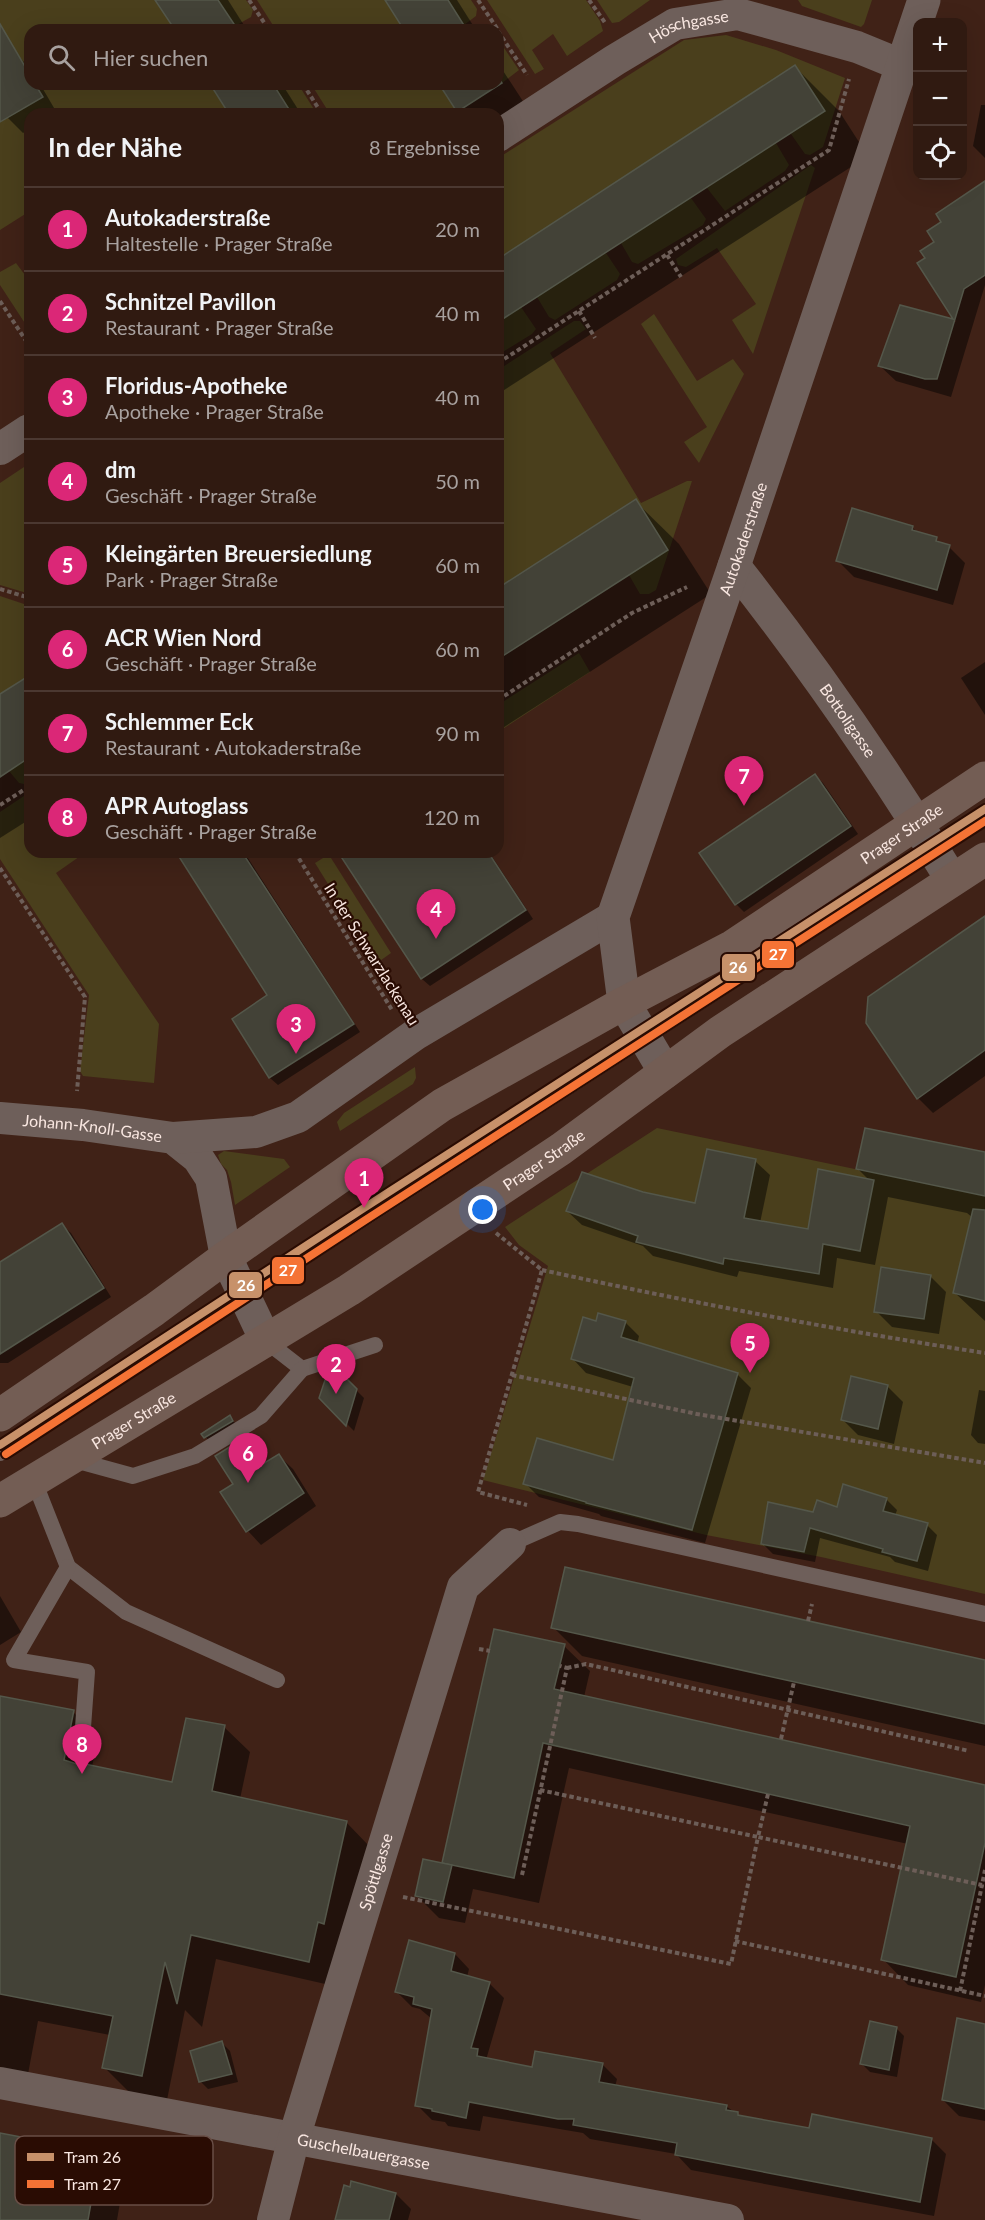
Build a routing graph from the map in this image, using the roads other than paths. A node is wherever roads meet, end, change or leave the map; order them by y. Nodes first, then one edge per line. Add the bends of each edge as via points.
1 (924, 0) edge
2 (901, 65) junction
3 (504, 132) edge
4 (24, 433) edge
5 (0, 449) edge
6 (734, 566) junction
7 (985, 778) edge
8 (985, 818) edge
9 (934, 851) junction
10 (985, 859) edge
11 (613, 917) junction
12 (624, 1004) junction
13 (645, 1038) junction
14 (665, 1072) junction
15 (0, 1118) edge
16 (173, 1138) junction
17 (226, 1257) junction
18 (244, 1295) junction
19 (266, 1341) junction
20 (375, 1345) dead end
21 (302, 1369) junction
22 (0, 1415) edge
23 (0, 1454) edge
24 (70, 1459) junction
25 (34, 1481) junction
26 (0, 1501) edge
27 (510, 1544) joint
28 (68, 1567) junction
29 (985, 1614) edge
30 (277, 1680) dead end
31 (81, 1755) dead end
32 (0, 2083) edge
33 (294, 2138) junction
34 (273, 2220) edge
35 (728, 2220) edge

1 - 2 street, Autokaderstraße
2 - 3 street, Höschgasse via 857,47 738,14 675,24
2 - 6 street, Autokaderstraße
4 - 5 street
6 - 9 street, Bottoligasse via 783,629
6 - 11 street, Autokaderstraße
7 - 9 main road, Prager Straße
8 - 9 lane
9 - 10 main road, Prager Straße
9 - 12 main road, Prager Straße via 733,946
9 - 13 lane
9 - 14 main road, Prager Straße via 720,1032
11 - 12 street, Autokaderstraße
11 - 16 street via 410,1038 298,1118 256,1132
12 - 13 street, Autokaderstraße
12 - 17 main road, Prager Straße via 442,1105
13 - 14 street, Autokaderstraße
13 - 18 lane
14 - 19 main road, Prager Straße via 561,1149
15 - 16 street, Johann-Knoll-Gasse
16 - 17 street, Johann-Knoll-Gasse via 198,1158 211,1178
17 - 18 street, Johann-Knoll-Gasse
17 - 22 main road, Prager Straße
18 - 19 street, Johann-Knoll-Gasse
18 - 23 lane
19 - 21 lane
19 - 24 main road, Prager Straße
20 - 21 lane
21 - 24 lane via 261,1416 195,1456 134,1476
24 - 25 main road, Prager Straße
25 - 26 main road, Prager Straße
25 - 28 lane
27 - 29 lane via 560,1522 578,1524
27 - 33 street, Spöttlgasse via 463,1587
28 - 30 lane via 126,1612
28 - 31 lane via 14,1660 87,1672
32 - 33 street, Guschelbauergasse
33 - 34 street, Spöttlgasse
33 - 35 street, Guschelbauergasse

